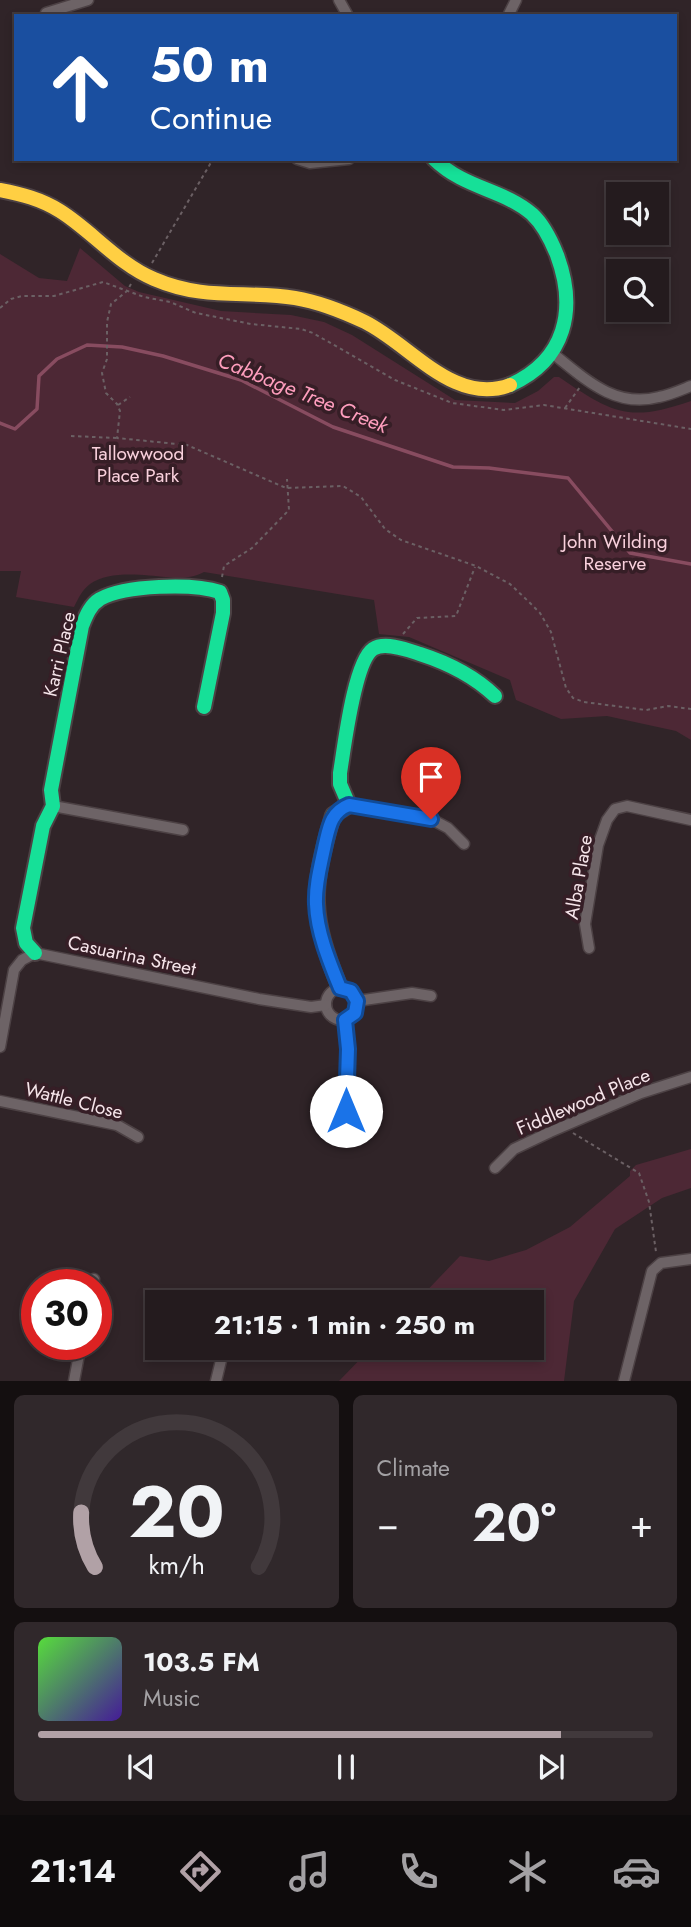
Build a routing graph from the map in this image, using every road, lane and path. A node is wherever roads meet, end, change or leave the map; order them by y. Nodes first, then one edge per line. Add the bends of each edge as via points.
1 (88, 0) edge
2 (46, 13) dead end
3 (212, 161) edge
4 (304, 161) edge
5 (330, 161) edge
6 (437, 161) edge
7 (0, 190) edge
8 (150, 267) dead end
9 (127, 291) junction
10 (0, 308) edge
11 (551, 352) junction
12 (691, 386) edge
13 (579, 387) dead end
14 (130, 397) dead end
15 (118, 405) junction
16 (565, 409) junction
17 (691, 429) edge
18 (71, 436) dead end
19 (117, 438) junction
20 (287, 479) dead end
21 (286, 488) junction
22 (476, 566) junction
23 (220, 592) junction
24 (399, 649) junction
25 (495, 696) dead end
26 (204, 707) dead end
27 (691, 709) edge
28 (349, 805) junction
29 (53, 806) junction
30 (691, 820) edge
31 (183, 830) dead end
32 (464, 844) dead end
33 (589, 948) dead end
34 (35, 953) junction
35 (340, 988) junction
36 (431, 996) dead end
37 (357, 1001) junction
38 (326, 1005) junction
39 (345, 1020) junction
40 (0, 1047) edge
41 (691, 1077) edge
42 (0, 1101) edge
43 (346, 1111) dead end
44 (564, 1126) junction
45 (138, 1137) dead end
46 (495, 1168) dead end
47 (691, 1259) edge
48 (661, 1263) junction
49 (78, 1360) edge
50 (221, 1360) edge
51 (74, 1381) edge
52 (216, 1381) edge
53 (624, 1381) edge

1 - 2 street
3 - 8 path
4 - 5 street
6 - 11 street via 466,184 521,206 544,227 568,300 564,325
7 - 11 street via 27,195 59,211 156,280 215,295 320,303 367,323 450,380 473,389 493,390 515,383
9 - 10 path via 103,282 54,296 22,296
9 - 15 path via 111,304 107,322 103,373 106,393
9 - 16 path via 197,313 313,333 395,380 452,403 504,410 544,405
11 - 12 street via 615,397 658,398
13 - 16 path
14 - 15 path
15 - 19 path
16 - 17 path
18 - 19 path
19 - 21 path via 187,445
20 - 21 path
21 - 22 path via 343,486 361,497 385,529 401,540
21 - 23 path via 289,510 251,548 223,566
22 - 24 path via 456,616 417,618 402,634
22 - 27 path via 510,584 540,613 573,698 646,710 668,706
23 - 26 street via 223,613
23 - 29 street, Karri Place via 162,587 115,592 89,608 57,753
24 - 25 street via 430,657 481,681
24 - 28 street via 376,648 361,666 340,773
28 - 32 street via 431,819
28 - 35 street via 333,815 316,889 318,919
29 - 31 street
29 - 34 street, Karri Place via 43,826 23,928 26,943
30 - 33 street, Alba Place via 627,806 615,809 598,845 585,924
34 - 38 street, Casuarina Street via 259,999
34 - 40 street via 15,970
35 - 37 street via 351,991
35 - 38 street via 329,993
36 - 37 street via 412,993
37 - 39 street via 355,1013
38 - 39 street via 333,1017
39 - 43 street
41 - 44 street, Fiddlewood Place
42 - 45 street, Wattle Close via 117,1125
44 - 46 street, Fiddlewood Place via 514,1149
44 - 48 path via 639,1174
47 - 48 street
48 - 53 street via 652,1271
49 - 51 street
50 - 52 street

